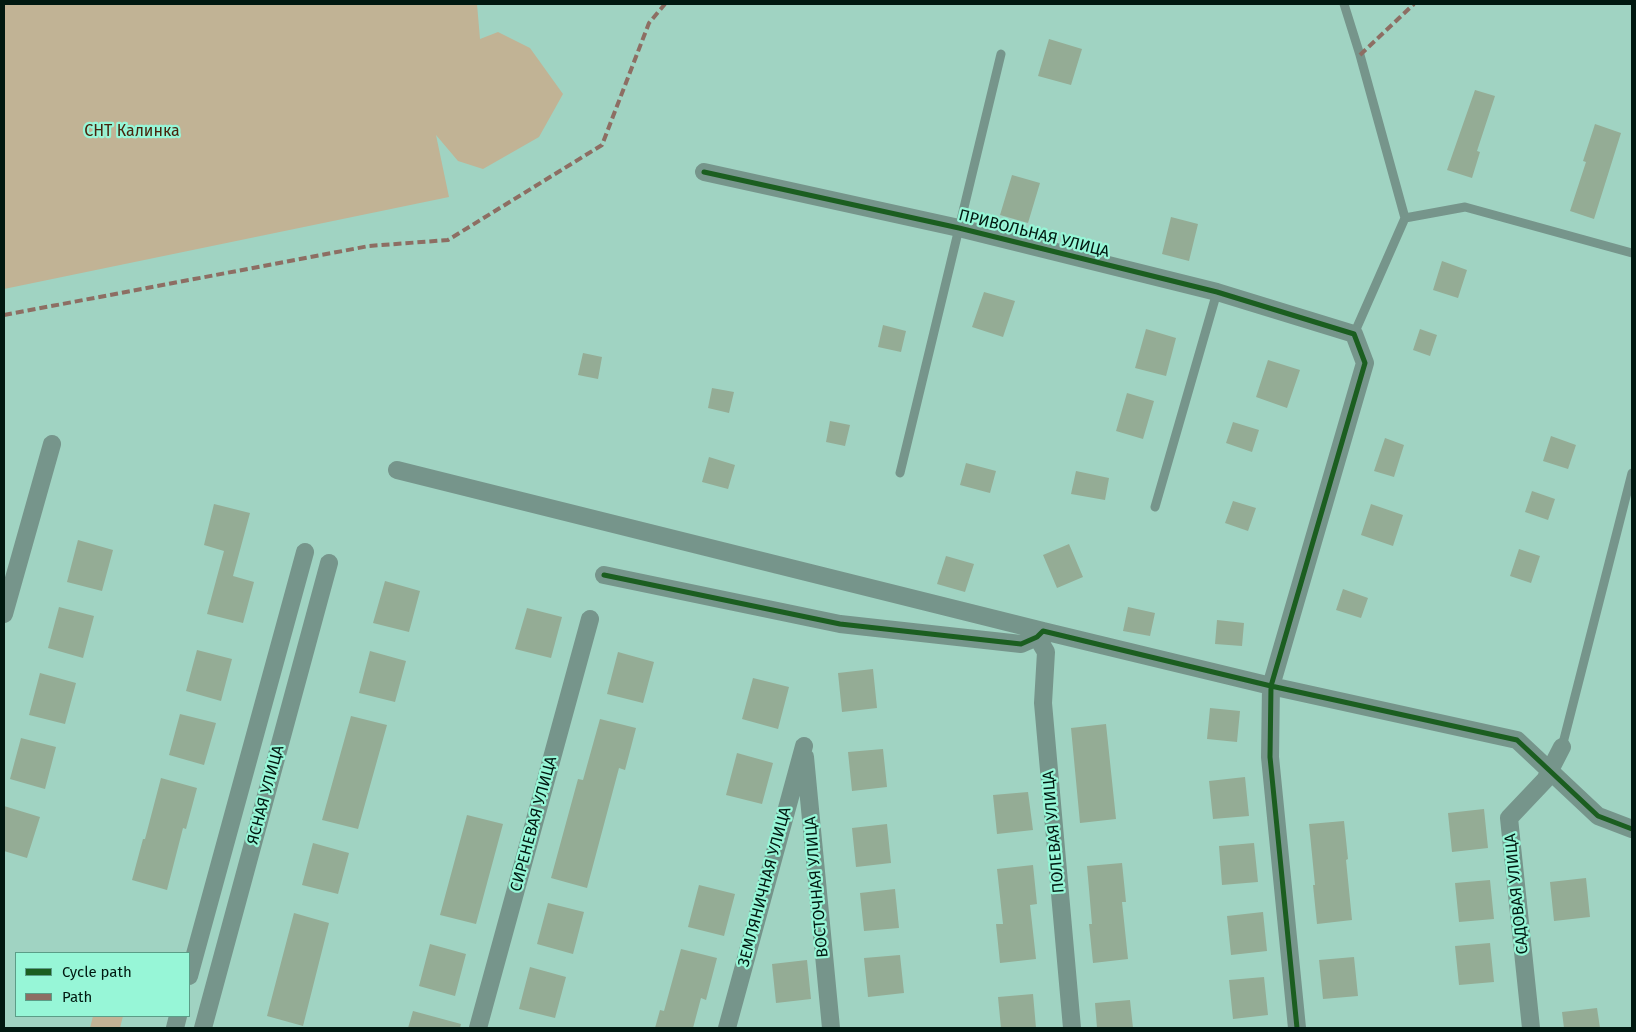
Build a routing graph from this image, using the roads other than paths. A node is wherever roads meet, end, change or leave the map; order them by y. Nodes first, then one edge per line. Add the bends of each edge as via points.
1 (1344, 4) edge
2 (1001, 54) dead end
3 (704, 172) dead end
4 (1405, 218) junction
5 (959, 228) junction
6 (1632, 252) edge
7 (1216, 292) junction
8 (1354, 334) junction
9 (52, 444) dead end
10 (397, 470) dead end
11 (900, 472) dead end
12 (1632, 473) edge
13 (1155, 507) dead end
14 (305, 552) dead end
15 (329, 562) dead end
16 (604, 575) dead end
17 (4, 614) edge
18 (590, 619) dead end
19 (1040, 634) junction
20 (1271, 686) junction
21 (804, 746) joint
22 (1562, 747) joint
23 (1550, 770) junction
24 (1632, 829) edge
25 (190, 972) edge
26 (203, 1028) edge
27 (478, 1028) edge
28 (726, 1028) edge
29 (831, 1028) edge
30 (1072, 1028) edge
31 (1297, 1028) edge
32 (1531, 1028) edge

1 - 4 lane
2 - 5 lane
3 - 5 street, ПРИВОЛЬНАЯ УЛИЦА
4 - 6 lane via 1466,207
4 - 8 lane
5 - 7 street, ПРИВОЛЬНАЯ УЛИЦА
5 - 11 lane
7 - 8 street, ПРИВОЛЬНАЯ УЛИЦА
7 - 13 lane
8 - 20 street via 1366,363
9 - 17 street
10 - 19 street
12 - 22 lane
14 - 25 street, ЯСНАЯ УЛИЦА
15 - 26 street, ЯСНАЯ УЛИЦА
16 - 19 street via 840,624 1021,644
18 - 27 street, СИРЕНЕВАЯ УЛИЦА
19 - 20 street
19 - 30 street, ПОЛЕВАЯ УЛИЦА via 1046,652 1043,703
20 - 23 street via 1517,740
20 - 31 street via 1270,757
21 - 28 street, ЗЕМЛЯНИЧНАЯ УЛИЦА
21 - 29 street, ВОСТОЧНАЯ УЛИЦА
22 - 23 street, САДОВАЯ УЛИЦА
23 - 24 street via 1598,816
23 - 32 street, САДОВАЯ УЛИЦА via 1510,818

